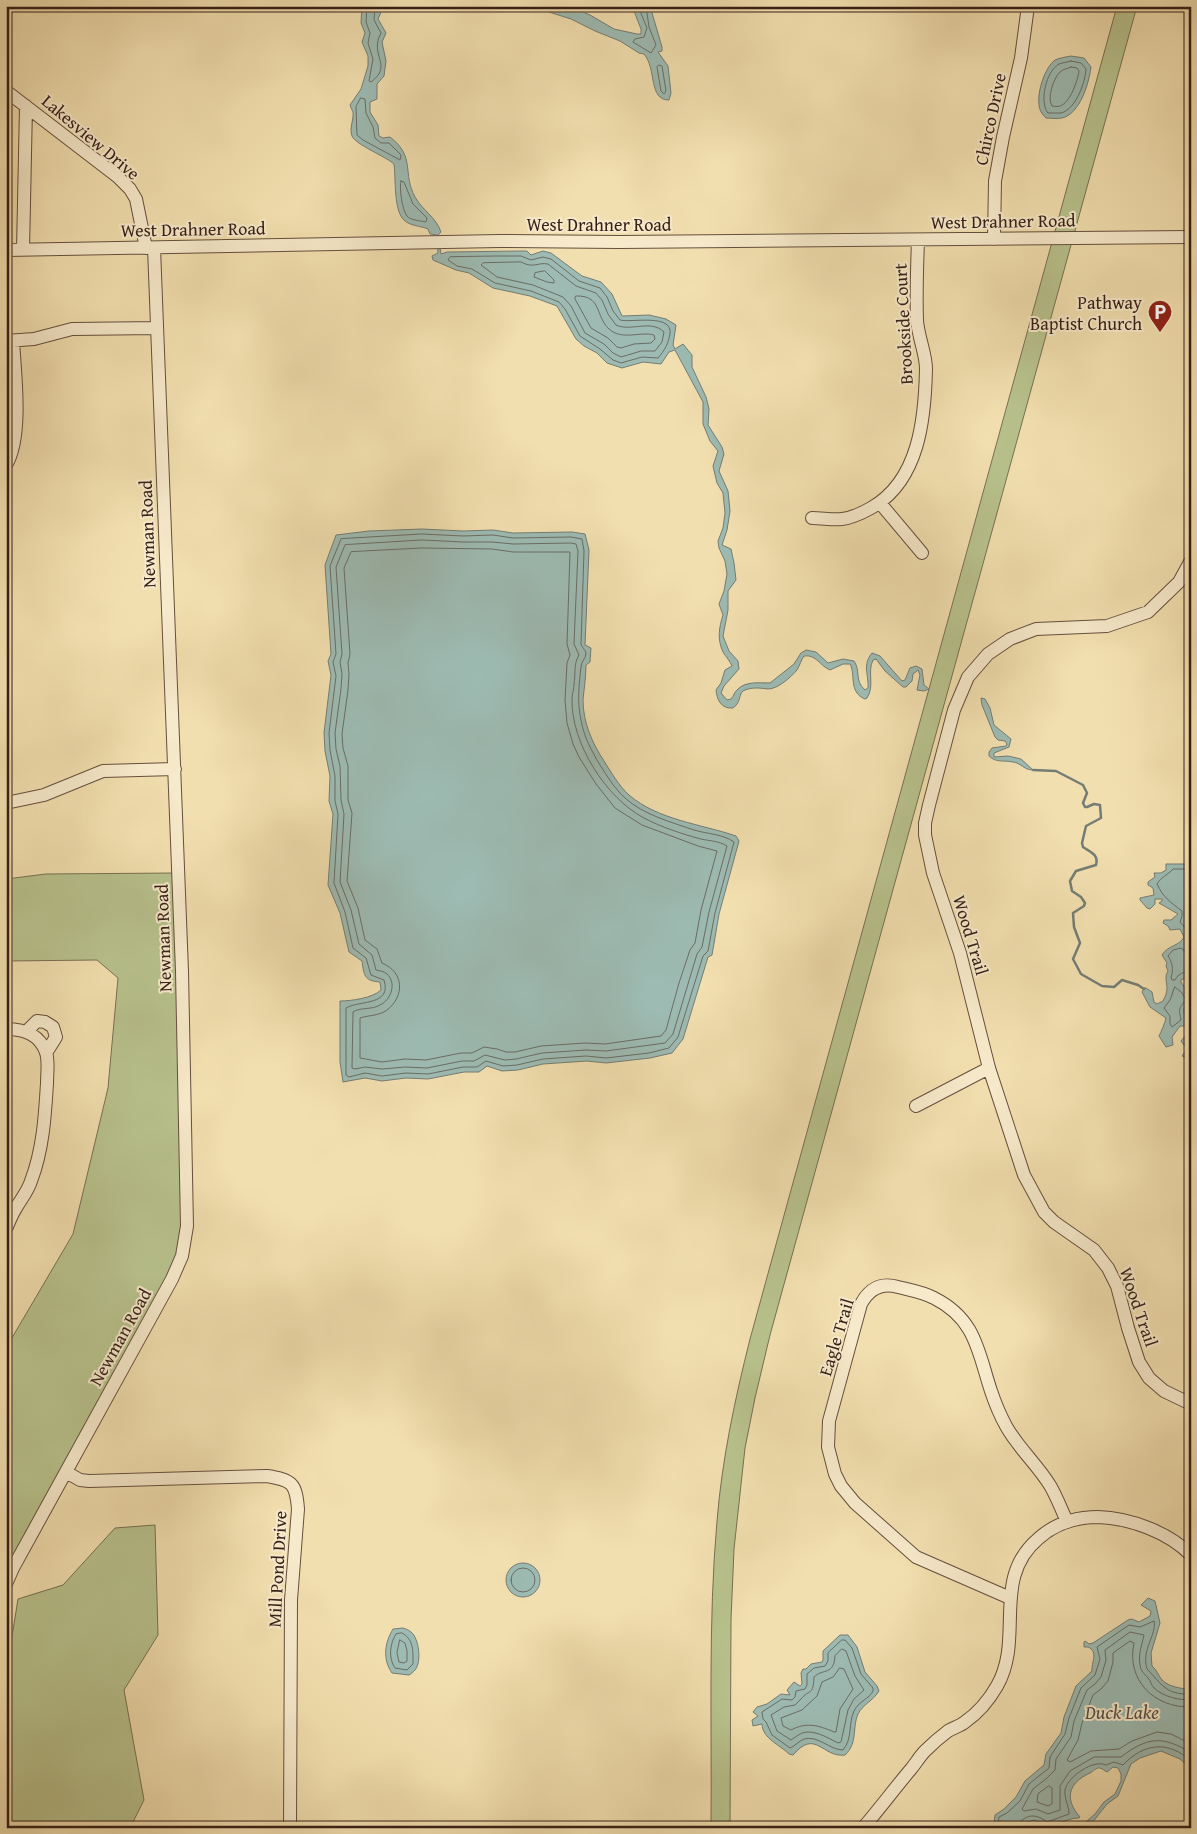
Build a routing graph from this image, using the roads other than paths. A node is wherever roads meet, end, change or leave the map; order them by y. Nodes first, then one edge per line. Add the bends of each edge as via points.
1 (1028, 6) edge
2 (6, 91) edge
3 (26, 106) junction
4 (1191, 237) edge
5 (994, 239) junction
6 (918, 240) junction
7 (150, 248) junction
8 (6, 250) edge
9 (23, 250) junction
10 (157, 328) junction
11 (10, 341) edge
12 (6, 464) edge
13 (880, 503) junction
14 (812, 518) dead end
15 (922, 553) dead end
16 (1191, 560) edge
17 (175, 769) junction
18 (6, 803) edge
19 (6, 1029) edge
20 (27, 1031) junction
21 (46, 1053) junction
22 (989, 1068) junction
23 (916, 1106) dead end
24 (11, 1207) edge
25 (6, 1229) edge
26 (1191, 1404) edge
27 (66, 1472) junction
28 (1067, 1522) junction
29 (1191, 1555) edge
30 (6, 1584) edge
31 (1010, 1598) junction
32 (290, 1828) edge
33 (864, 1828) edge

1 - 5 street, Chirco Drive via 1021,58 995,182
2 - 3 street, Lakesview Drive
3 - 7 street, Lakesview Drive via 130,189
3 - 9 street
4 - 5 street, West Drahner Road
5 - 6 street, West Drahner Road
6 - 7 street, West Drahner Road via 499,240
6 - 13 street, Brookside Court via 917,319 926,367 919,438 909,466
7 - 9 street, West Drahner Road
7 - 10 street, Newman Road
8 - 9 street, West Drahner Road
10 - 11 street via 72,329 34,339
10 - 17 street, Newman Road
11 - 12 street via 16,432
13 - 14 street, Brookside Court via 843,519
13 - 15 street
16 - 22 street, Wood Trail via 1179,582 1148,612 1107,626 1036,629 1010,639 988,654 968,677 954,710 929,805 925,835 932,873 960,953
17 - 18 street via 103,771 44,795
17 - 27 street, Newman Road via 187,1226 182,1256 172,1279
19 - 20 street
20 - 21 street via 41,1043
20 - 21 street via 38,1021 53,1027 56,1037
21 - 24 street via 48,1065 42,1144 31,1183
22 - 23 street
22 - 26 street, Wood Trail via 1016,1155 1044,1212 1094,1250 1108,1268 1117,1286 1139,1362 1149,1378 1164,1391
24 - 25 street
27 - 30 street, Newman Road
27 - 32 street, Mill Pond Drive via 89,1481 267,1476 286,1479 292,1485 298,1509 291,1600
28 - 29 street via 1083,1517 1113,1518 1174,1540
28 - 31 street via 1045,1532 1023,1554 1014,1571
28 - 31 street, Eagle Trail via 1051,1487 1006,1426 978,1348 964,1322 945,1304 920,1293 891,1285 870,1291 862,1304 829,1422 828,1447 835,1474 855,1503 916,1557
31 - 33 street via 1009,1646 998,1685 979,1710 923,1753

